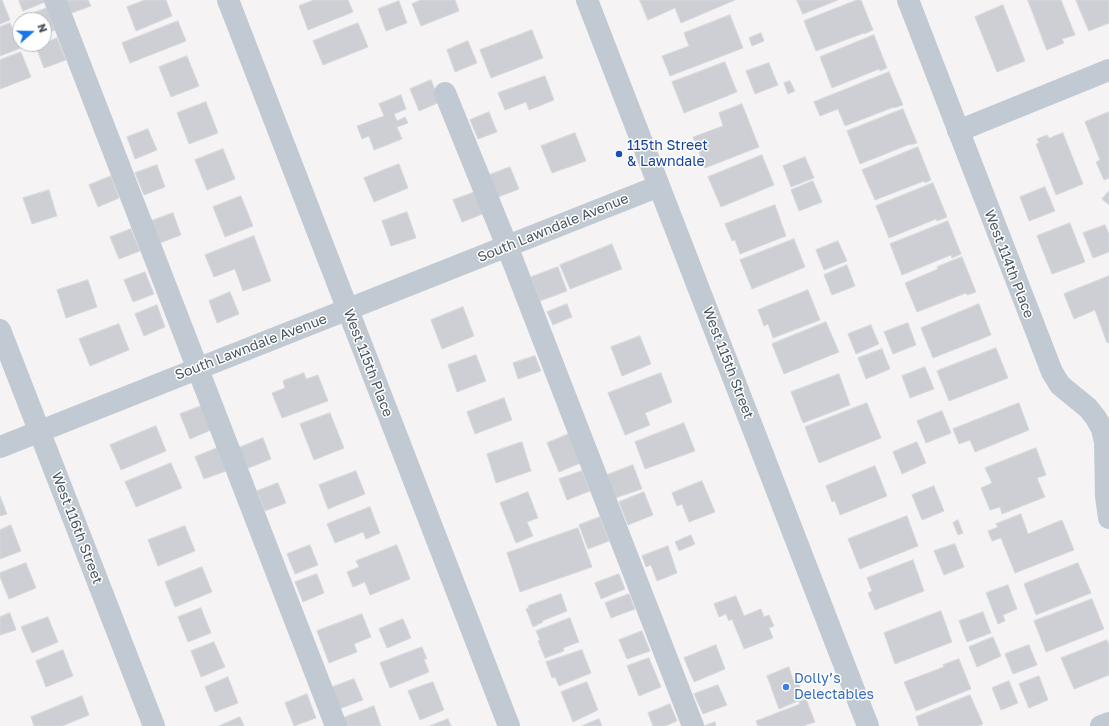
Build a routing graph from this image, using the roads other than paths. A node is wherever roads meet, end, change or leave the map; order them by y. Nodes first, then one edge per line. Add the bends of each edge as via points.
1 (55, 0) edge
2 (228, 0) edge
3 (587, 0) edge
4 (908, 0) edge
5 (1109, 70) edge
6 (446, 93) dead end
7 (958, 131) junction
8 (659, 186) junction
9 (507, 246) junction
10 (348, 310) junction
11 (0, 330) edge
12 (198, 368) junction
13 (1105, 425) edge
14 (39, 431) junction
15 (0, 447) edge
16 (1109, 518) edge
17 (1109, 723) edge
18 (154, 726) edge
19 (336, 726) edge
20 (509, 726) edge
21 (693, 726) edge
22 (868, 726) edge
23 (1101, 726) edge

1 - 12 street
2 - 10 street, West 115th Place
3 - 8 street, West 115th Street
4 - 7 street, West 114th Place
5 - 7 street
6 - 9 street
7 - 13 street, West 114th Place via 1052,372 1060,384
8 - 9 street, South Lawndale Avenue
8 - 22 street, West 115th Street
9 - 10 street, South Lawndale Avenue
9 - 21 street
10 - 12 street, South Lawndale Avenue
10 - 20 street, West 115th Place
11 - 14 street, West 116th Street
12 - 14 street, South Lawndale Avenue
12 - 19 street
13 - 16 street, West 114th Place via 1106,496
14 - 15 street, South Lawndale Avenue
14 - 18 street, West 116th Street
17 - 23 street

